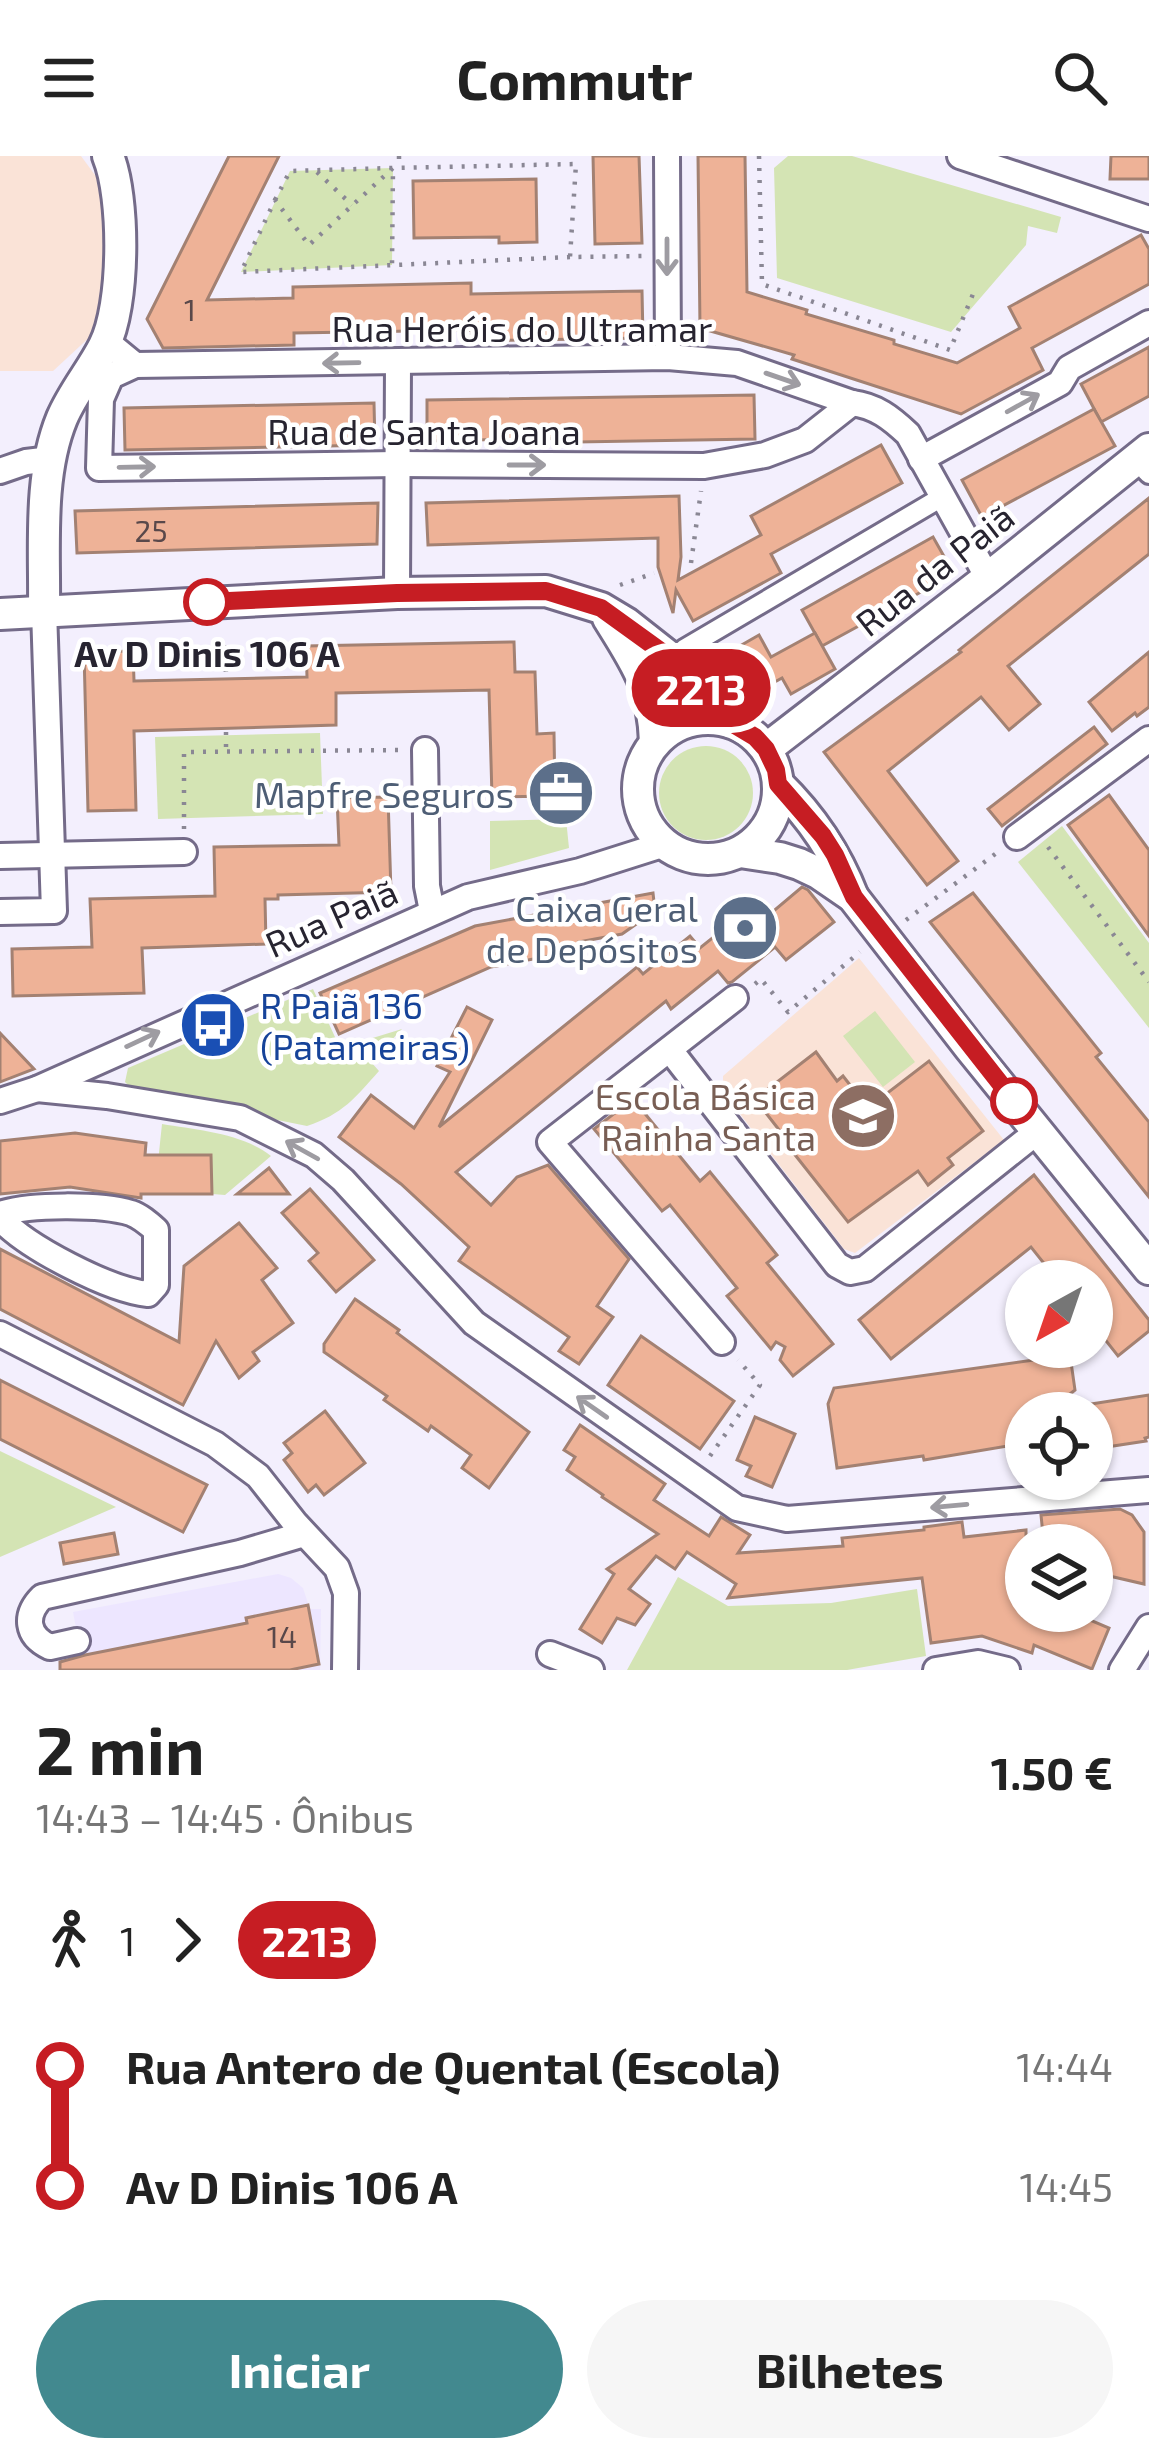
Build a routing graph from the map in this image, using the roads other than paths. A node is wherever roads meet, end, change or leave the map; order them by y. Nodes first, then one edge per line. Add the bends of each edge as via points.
1 (667, 156) edge
2 (959, 156) edge
3 (115, 162) edge
4 (1149, 218) edge
5 (1149, 323) edge
6 (100, 354) junction
7 (668, 357) junction
8 (398, 362) junction
9 (136, 365) junction
10 (852, 403) junction
11 (51, 459) junction
12 (921, 459) junction
13 (398, 464) junction
14 (1148, 465) edge
15 (0, 471) edge
16 (942, 496) junction
17 (988, 578) junction
18 (397, 593) junction
19 (605, 598) junction
20 (44, 610) junction
21 (0, 614) edge
22 (684, 649) dead end
23 (730, 722) junction
24 (1149, 739) edge
25 (655, 742) junction
26 (766, 749) junction
27 (425, 750) road end
28 (778, 784) junction
29 (1025, 831) road end
30 (665, 844) junction
31 (184, 852) road end
32 (740, 852) junction
33 (52, 854) junction
34 (0, 856) edge
35 (854, 897) junction
36 (433, 911) junction
37 (0, 912) edge
38 (735, 998) road end
39 (670, 1050) junction
40 (37, 1089) junction
41 (0, 1102) edge
42 (1038, 1132) junction
43 (0, 1216) edge
44 (1149, 1269) edge
45 (0, 1334) edge
46 (722, 1342) road end
47 (1149, 1490) edge
48 (304, 1534) junction
49 (1149, 1627) edge
50 (77, 1641) dead end
51 (550, 1654) dead end
52 (345, 1670) edge
53 (591, 1670) edge
54 (935, 1670) edge
55 (1007, 1670) edge
56 (1122, 1670) edge

1 -> 7 street
2 - 4 street
3 - 6 street via 118,301
12 -> 5 street
6 - 9 street
6 - 11 street via 62,417
7 - 8 street, Rua Heróis do Ultramar
7 -> 10 street, Rua Heróis do Ultramar via 737,363
8 -> 9 street, Rua Heróis do Ultramar
8 - 13 street
9 -> 13 street, Rua de Santa Joana via 112,376 101,399 99,468
10 - 12 street, Rua Heróis do Ultramar via 891,418
13 -> 10 street, Rua de Santa Joana via 704,466 806,440
11 - 15 street
11 - 20 street
12 - 16 street, Rua Heróis do Ultramar
13 - 18 street
14 - 17 street, Rua da Paiã
16 - 17 street, Rua Heróis do Ultramar
16 - 22 street
17 - 26 street, Rua da Paiã
18 - 19 street
18 - 20 street
19 - 23 street
19 - 25 street via 645,680
20 - 21 street
20 - 33 street
23 - 25 street via 690,721
23 - 26 street
24 - 29 street
25 - 30 street via 637,783 649,827
26 - 28 street
27 - 36 street
28 - 32 street via 769,824
28 - 35 street via 823,836
30 - 32 street via 701,859
30 - 36 street, Rua Paiã
31 - 33 street
32 - 35 street via 799,864
33 - 34 street
33 - 37 street via 54,910
35 - 42 street
40 -> 36 street, Rua Paiã
38 - 39 street
39 - 42 street via 850,1272 865,1269
39 - 46 street via 550,1142
40 - 41 street, Rua Paiã
47 -> 40 street via 787,1519 737,1508 474,1323 314,1155 240,1118
42 - 44 street
43 - 43 street via 36,1208 133,1214 156,1230 156,1286 148,1294 101,1280 23,1239
45 - 48 street via 237,1458
48 - 50 street via 42,1597 32,1607 33,1635 50,1647
48 - 52 street via 346,1593
49 - 56 street
51 - 53 street
54 - 55 street via 979,1663

